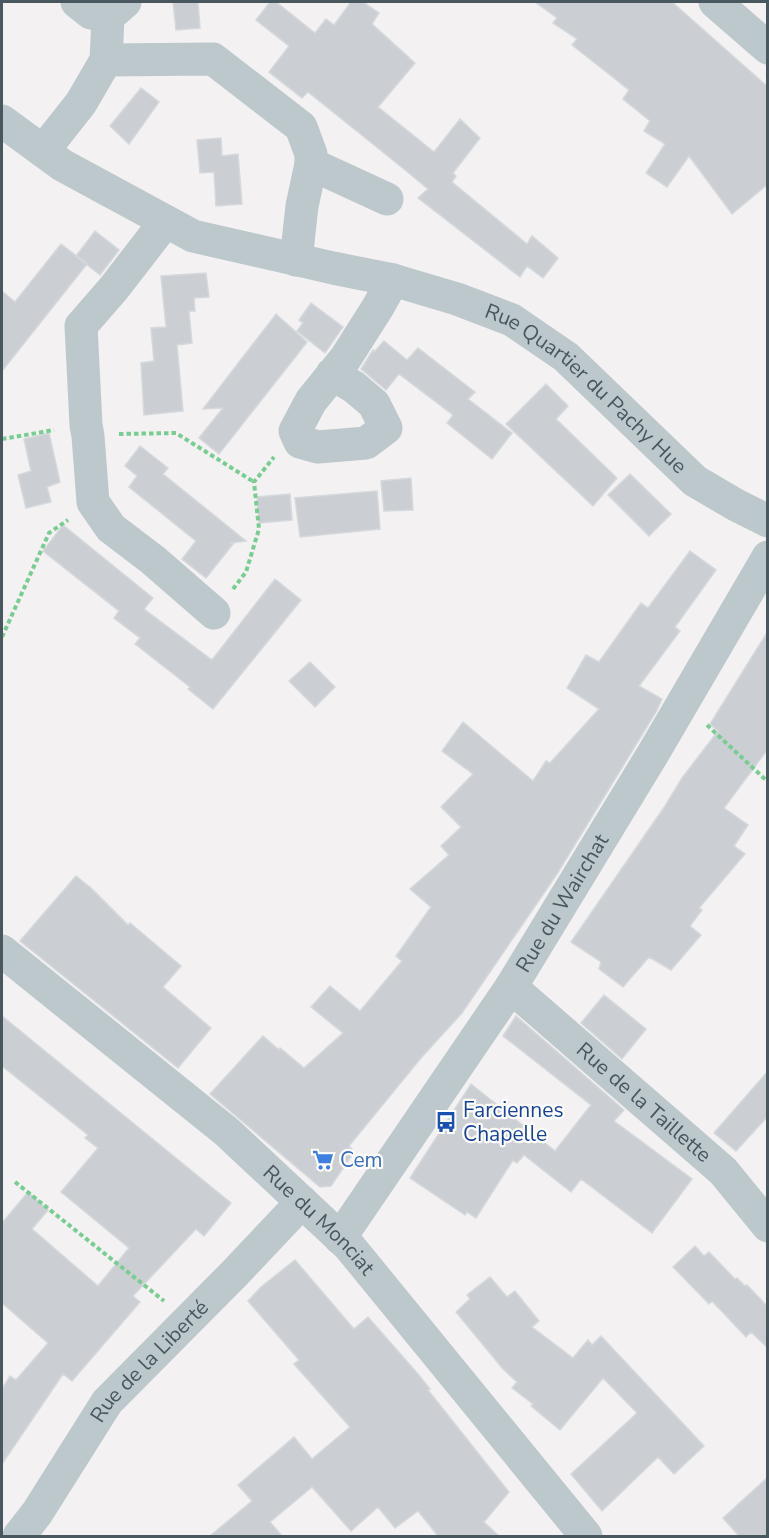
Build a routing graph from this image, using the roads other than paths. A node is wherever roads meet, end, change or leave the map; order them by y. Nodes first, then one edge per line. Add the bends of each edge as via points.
1 (77, 2) edge
2 (715, 2) edge
3 (116, 9) edge
4 (768, 48) edge
5 (106, 60) junction
6 (2, 122) edge
7 (43, 152) junction
8 (311, 164) junction
9 (387, 199) dead end
10 (165, 222) junction
11 (296, 260) junction
12 (393, 280) junction
13 (332, 374) junction
14 (768, 521) edge
15 (768, 556) edge
16 (214, 613) road end
17 (6, 959) edge
18 (512, 987) junction
19 (302, 1202) junction
20 (768, 1226) edge
21 (340, 1238) junction
22 (19, 1536) edge
23 (586, 1536) edge

1 - 3 street via 91,13
2 - 4 street
3 - 5 street
5 - 7 street via 81,103
5 - 8 street via 213,59 301,127
6 - 7 street, Rue Quartier du Pachy Hue
7 - 10 street, Rue Quartier du Pachy Hue
8 - 9 street
8 - 11 street
10 - 11 street, Rue Quartier du Pachy Hue via 193,236
10 - 16 street via 81,326 93,502 111,528
11 - 12 street, Rue Quartier du Pachy Hue
12 - 13 street
12 - 14 street, Rue Quartier du Pachy Hue via 457,298 512,320 566,357 695,481
13 - 13 street via 311,400 295,431 300,442 318,447 366,443 386,428 374,404
15 - 18 street, Rue du Wairchat
17 - 19 street, Rue du Monciat via 227,1132
18 - 20 street, Rue de la Taillette via 723,1171
18 - 21 street, Rue du Wairchat
19 - 21 street, Rue du Monciat
19 - 22 street, Rue de la Liberté via 107,1402
21 - 23 street, Rue du Monciat

